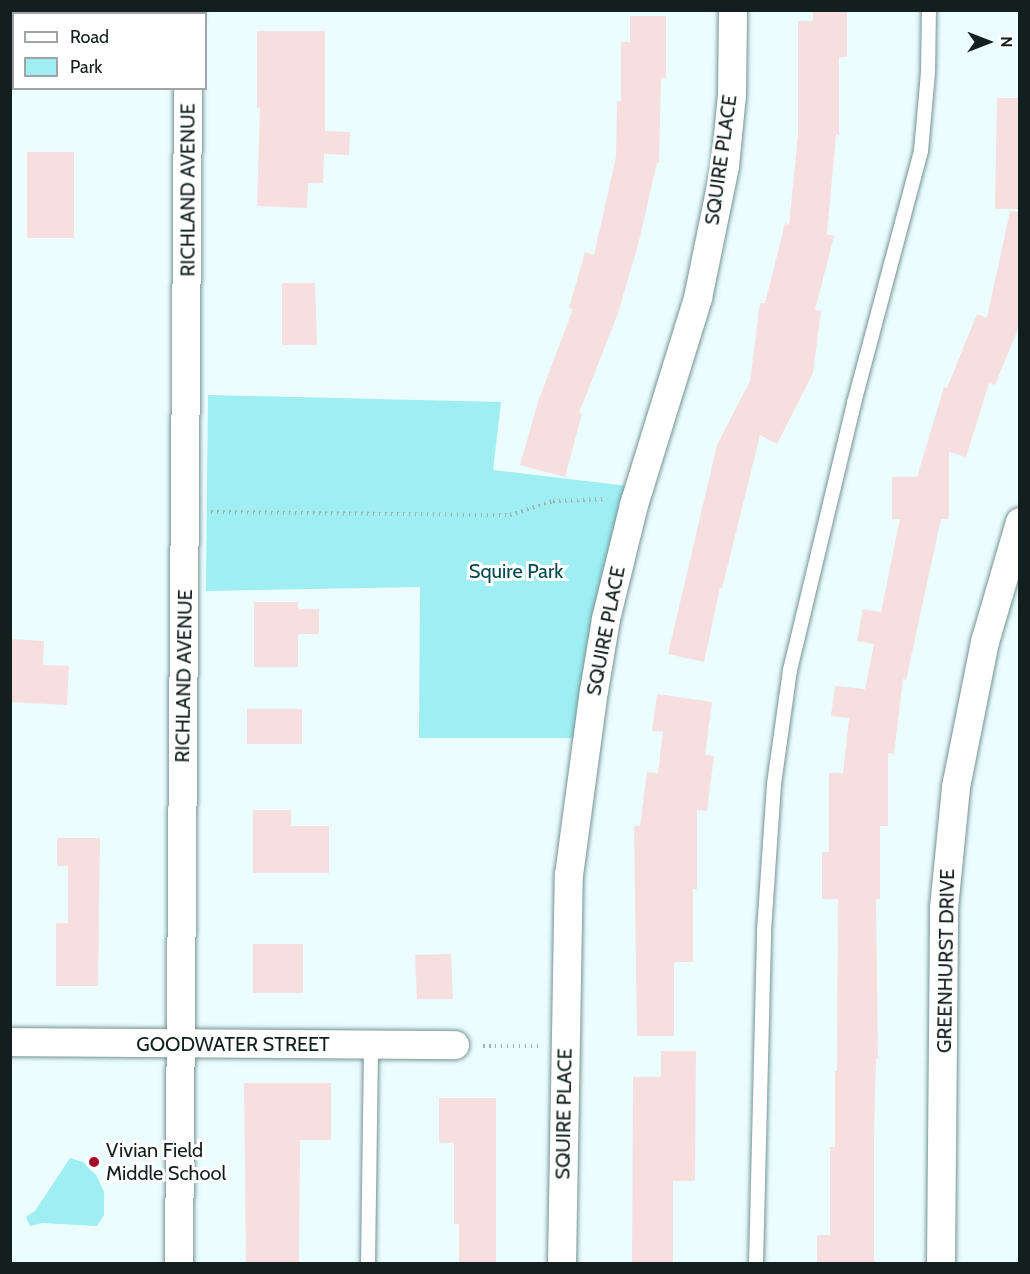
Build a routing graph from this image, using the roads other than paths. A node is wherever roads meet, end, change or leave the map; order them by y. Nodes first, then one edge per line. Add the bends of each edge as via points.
1 (733, 10) edge
2 (929, 10) edge
3 (188, 90) edge
4 (1020, 522) edge
5 (10, 1042) edge
6 (179, 1043) junction
7 (371, 1045) junction
8 (455, 1045) road end
9 (179, 1263) edge
10 (368, 1263) edge
11 (562, 1263) edge
12 (756, 1263) edge
13 (941, 1263) edge

1 - 11 street, SQUIRE PLACE via 732,95 720,188 698,298 634,505 602,639 569,875
2 - 12 lane via 921,151 854,403 790,670 774,784 764,931
3 - 6 street, RICHLAND AVENUE
4 - 13 street, GREENHURST DRIVE via 985,642 956,788 944,908
5 - 6 street, GOODWATER STREET
6 - 7 street, GOODWATER STREET
6 - 9 street, RICHLAND AVENUE
7 - 8 street, GOODWATER STREET
7 - 10 lane

